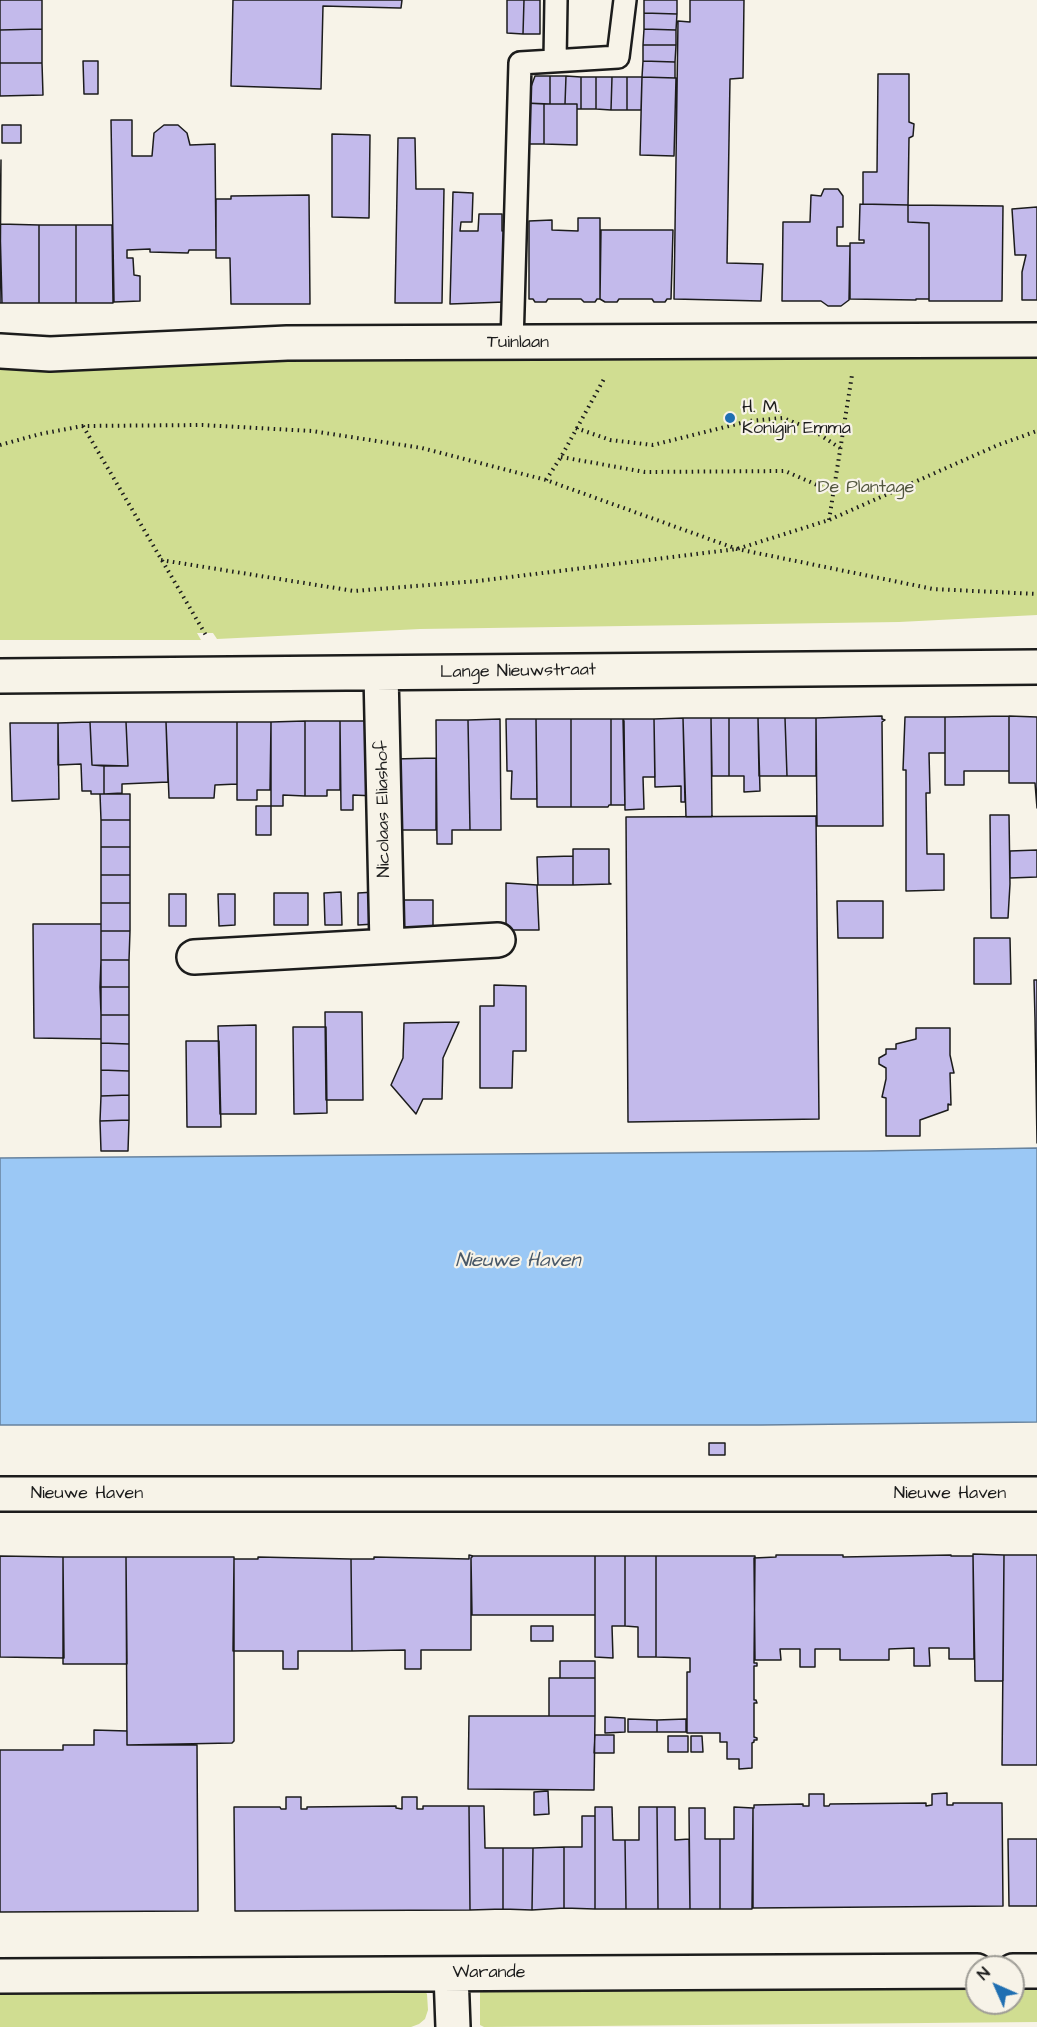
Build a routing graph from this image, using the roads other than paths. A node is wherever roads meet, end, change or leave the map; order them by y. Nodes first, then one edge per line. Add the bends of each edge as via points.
1 (556, 0) edge
2 (625, 0) edge
3 (555, 61) junction
4 (1037, 340) edge
5 (512, 344) junction
6 (0, 351) edge
7 (1037, 667) edge
8 (381, 673) junction
9 (0, 676) edge
10 (498, 940) dead end
11 (387, 945) junction
12 (194, 957) dead end
13 (0, 1494) edge
14 (1037, 1494) edge
15 (965, 1971) edge
16 (451, 1974) junction
17 (0, 1976) edge
18 (453, 2027) edge

1 - 3 lane
2 - 3 lane via 618,57
3 - 5 lane via 520,63
4 - 5 street, Tuinlaan
5 - 6 street, Tuinlaan via 287,343 50,354
7 - 8 street, Lange Nieuwstraat
8 - 9 street, Lange Nieuwstraat
8 - 11 street, Nicolaas Eliashof
10 - 11 street
11 - 12 street
13 - 14 street, Nieuwe Haven
15 - 16 street, Warande
16 - 17 street, Warande
16 - 18 street

